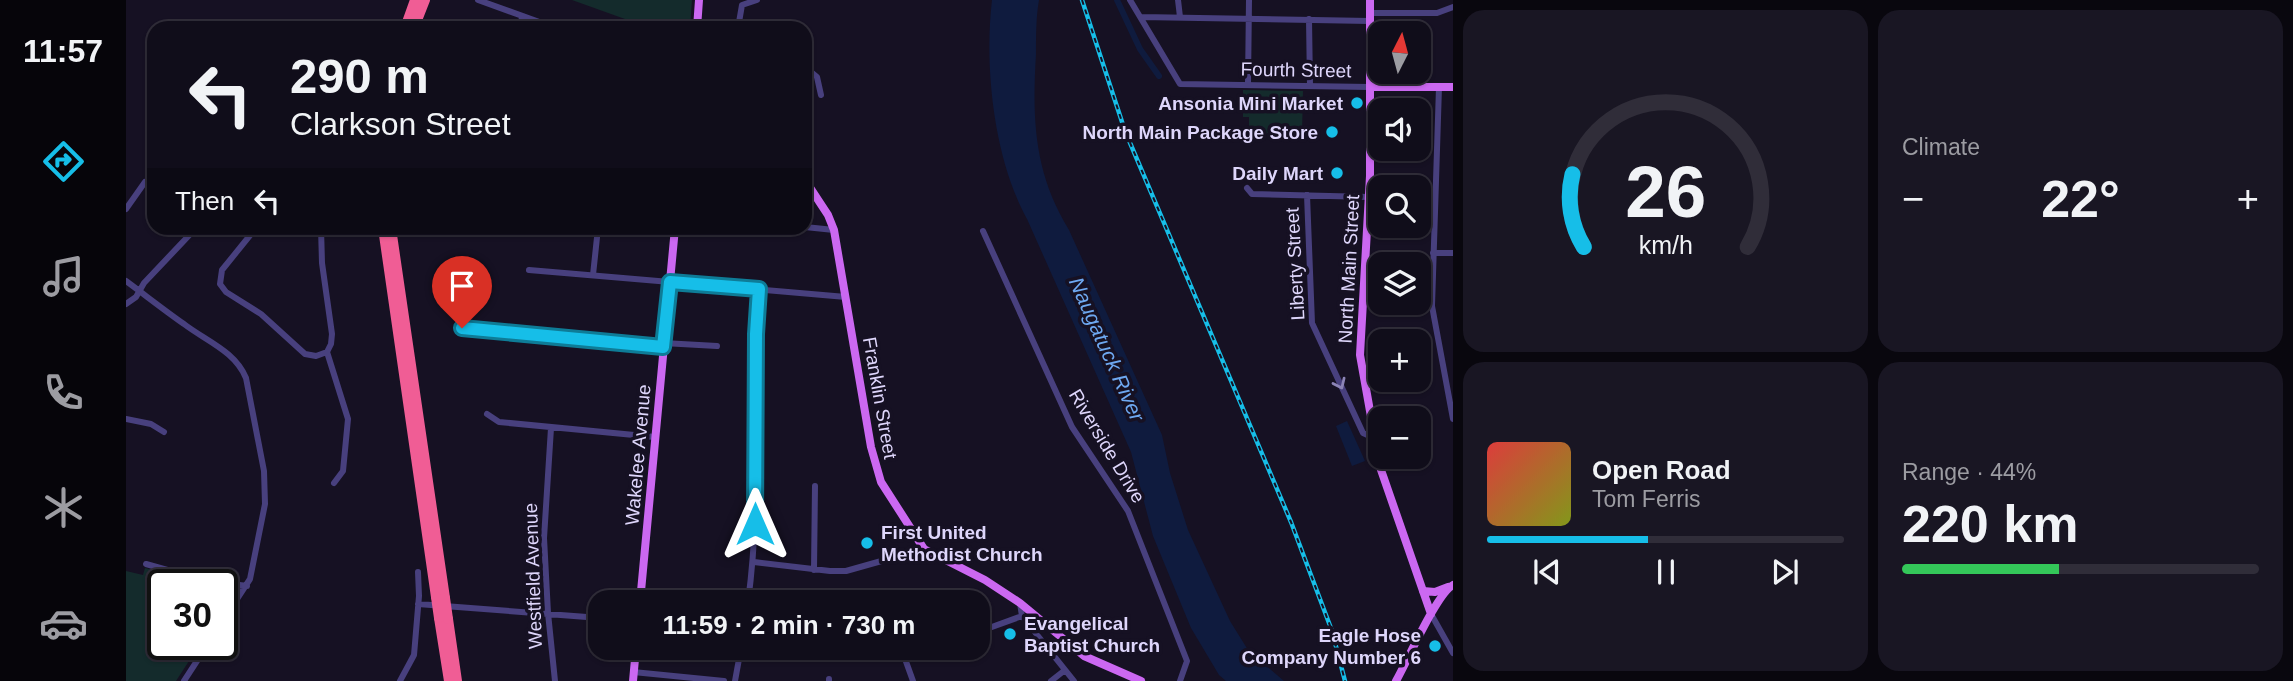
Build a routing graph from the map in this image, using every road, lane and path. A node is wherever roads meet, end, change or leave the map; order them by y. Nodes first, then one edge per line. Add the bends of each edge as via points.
1 (415, 0) edge
2 (425, 0) edge
3 (478, 0) edge
4 (699, 0) edge
5 (757, 0) edge
6 (1130, 0) edge
7 (1178, 0) edge
8 (1249, 0) edge
9 (1370, 0) edge
10 (1453, 7) edge
11 (523, 16) junction
12 (1140, 17) junction
13 (1180, 17) junction
14 (1370, 17) junction
15 (1249, 19) junction
16 (1309, 19) junction
17 (408, 21) edge
18 (417, 21) edge
19 (521, 21) edge
20 (537, 21) edge
21 (697, 21) edge
22 (739, 21) edge
23 (812, 73) edge
24 (1248, 84) junction
25 (1310, 86) junction
26 (1370, 87) junction
27 (1439, 87) junction
28 (1453, 87) edge
29 (821, 95) dead end
30 (1369, 175) edge
31 (145, 182) dead end
32 (1247, 188) dead end
33 (812, 191) edge
34 (1307, 195) junction
35 (1368, 197) edge
36 (126, 209) edge
37 (1368, 212) edge
38 (812, 228) edge
39 (834, 230) junction
40 (983, 231) dead end
41 (189, 235) edge
42 (250, 235) edge
43 (321, 235) edge
44 (384, 235) edge
45 (392, 235) edge
46 (597, 235) edge
47 (674, 235) edge
48 (1433, 253) junction
49 (1453, 253) edge
50 (529, 270) dead end
51 (593, 275) junction
52 (126, 281) edge
53 (670, 282) junction
54 (759, 289) junction
55 (140, 291) junction
56 (846, 297) junction
57 (126, 304) edge
58 (462, 328) dead end
59 (663, 345) junction
60 (717, 346) dead end
61 (327, 352) junction
62 (1369, 406) edge
63 (487, 414) dead end
64 (126, 419) edge
65 (1453, 419) edge
66 (551, 428) junction
67 (164, 432) dead end
68 (1368, 436) edge
69 (655, 437) junction
70 (1381, 469) edge
71 (334, 482) dead end
72 (816, 486) dead end
73 (924, 549) junction
74 (754, 562) junction
75 (146, 564) dead end
76 (814, 570) junction
77 (418, 572) dead end
78 (247, 586) junction
79 (1451, 586) edge
80 (641, 590) edge
81 (750, 590) edge
82 (1423, 591) junction
83 (441, 597) junction
84 (238, 599) edge
85 (1020, 603) junction
86 (418, 604) junction
87 (548, 613) junction
88 (1432, 614) junction
89 (1022, 616) junction
90 (588, 617) edge
91 (444, 618) junction
92 (990, 628) edge
93 (1453, 653) edge
94 (198, 660) edge
95 (739, 660) edge
96 (905, 660) edge
97 (1065, 670) junction
98 (633, 677) edge
99 (184, 681) edge
100 (400, 681) edge
101 (449, 681) edge
102 (457, 681) edge
103 (555, 681) edge
104 (724, 681) edge
105 (735, 681) edge
106 (913, 681) edge
107 (1051, 681) edge
108 (1074, 681) edge
109 (1141, 681) edge
110 (1180, 681) edge
111 (1396, 681) edge

1 - 17 highway
2 - 18 highway
3 - 11 street
4 - 21 main road
5 - 22 street via 742,5
6 - 12 street
7 - 13 street
8 - 15 street
9 - 14 main road, North Main Street
10 - 14 street via 1437,13
11 - 19 street
11 - 20 street
12 - 13 street
12 - 24 street, Fourth Street via 1180,84
13 - 15 street
14 - 16 street
14 - 26 main road, North Main Street
15 - 16 street
15 - 24 street
16 - 25 street
23 - 29 street
24 - 25 street, Fourth Street
25 - 26 street, Fourth Street
26 - 27 main road, Fourth Street
26 - 30 main road, North Main Street
27 - 28 main road, Fourth Street
27 - 48 street
31 - 36 street
32 - 34 street via 1252,194
33 - 39 main road, Franklin Street
34 - 35 street
34 -> 68 street, Liberty Street via 1312,323
37 - 62 main road, North Main Street via 1359,345
38 - 39 street
39 - 56 main road, Franklin Street
40 - 110 street, Riverside Drive via 1072,427 1139,535 1187,661
41 - 55 street
42 - 61 street via 222,270 221,286 305,354
43 - 61 street via 332,334
44 - 83 highway
45 - 83 highway
46 - 51 street
47 - 53 main road, Wakelee Avenue
48 - 49 street
48 - 65 street via 1433,318
50 - 51 street
51 - 53 street
52 - 55 street
53 - 54 street
53 - 59 main road, Wakelee Avenue
54 - 56 street
54 - 74 street
55 - 57 street
55 - 78 street via 220,347 246,378 265,480 265,504
56 - 73 main road, Franklin Street via 881,482
58 - 59 street
59 - 60 street
59 - 69 main road, Wakelee Avenue
61 - 71 street via 348,419 343,471
63 - 66 street via 499,422
64 - 67 street via 152,424
66 - 69 street
66 - 87 street, Westfield Avenue via 544,526
69 - 80 main road, Wakelee Avenue
70 - 82 main road, North Main Street
72 - 76 street
73 - 76 street via 846,571
73 - 85 main road
74 - 76 street
74 - 81 street
75 - 78 street via 203,580
77 - 86 street
78 - 84 street
79 - 82 main road
79 - 88 main road
82 - 88 main road, North Main Street
83 - 91 highway, bridge
85 - 89 street
85 - 109 main road via 1084,656
86 - 87 street
86 - 100 street via 414,655
87 - 90 street
87 - 103 street, Westfield Avenue
88 - 93 street
88 - 111 main road
89 - 92 street
89 - 97 street
91 - 101 highway
91 - 102 highway
94 - 99 street
95 - 105 street
96 - 106 street
97 - 107 street
97 - 108 street
98 - 104 street

